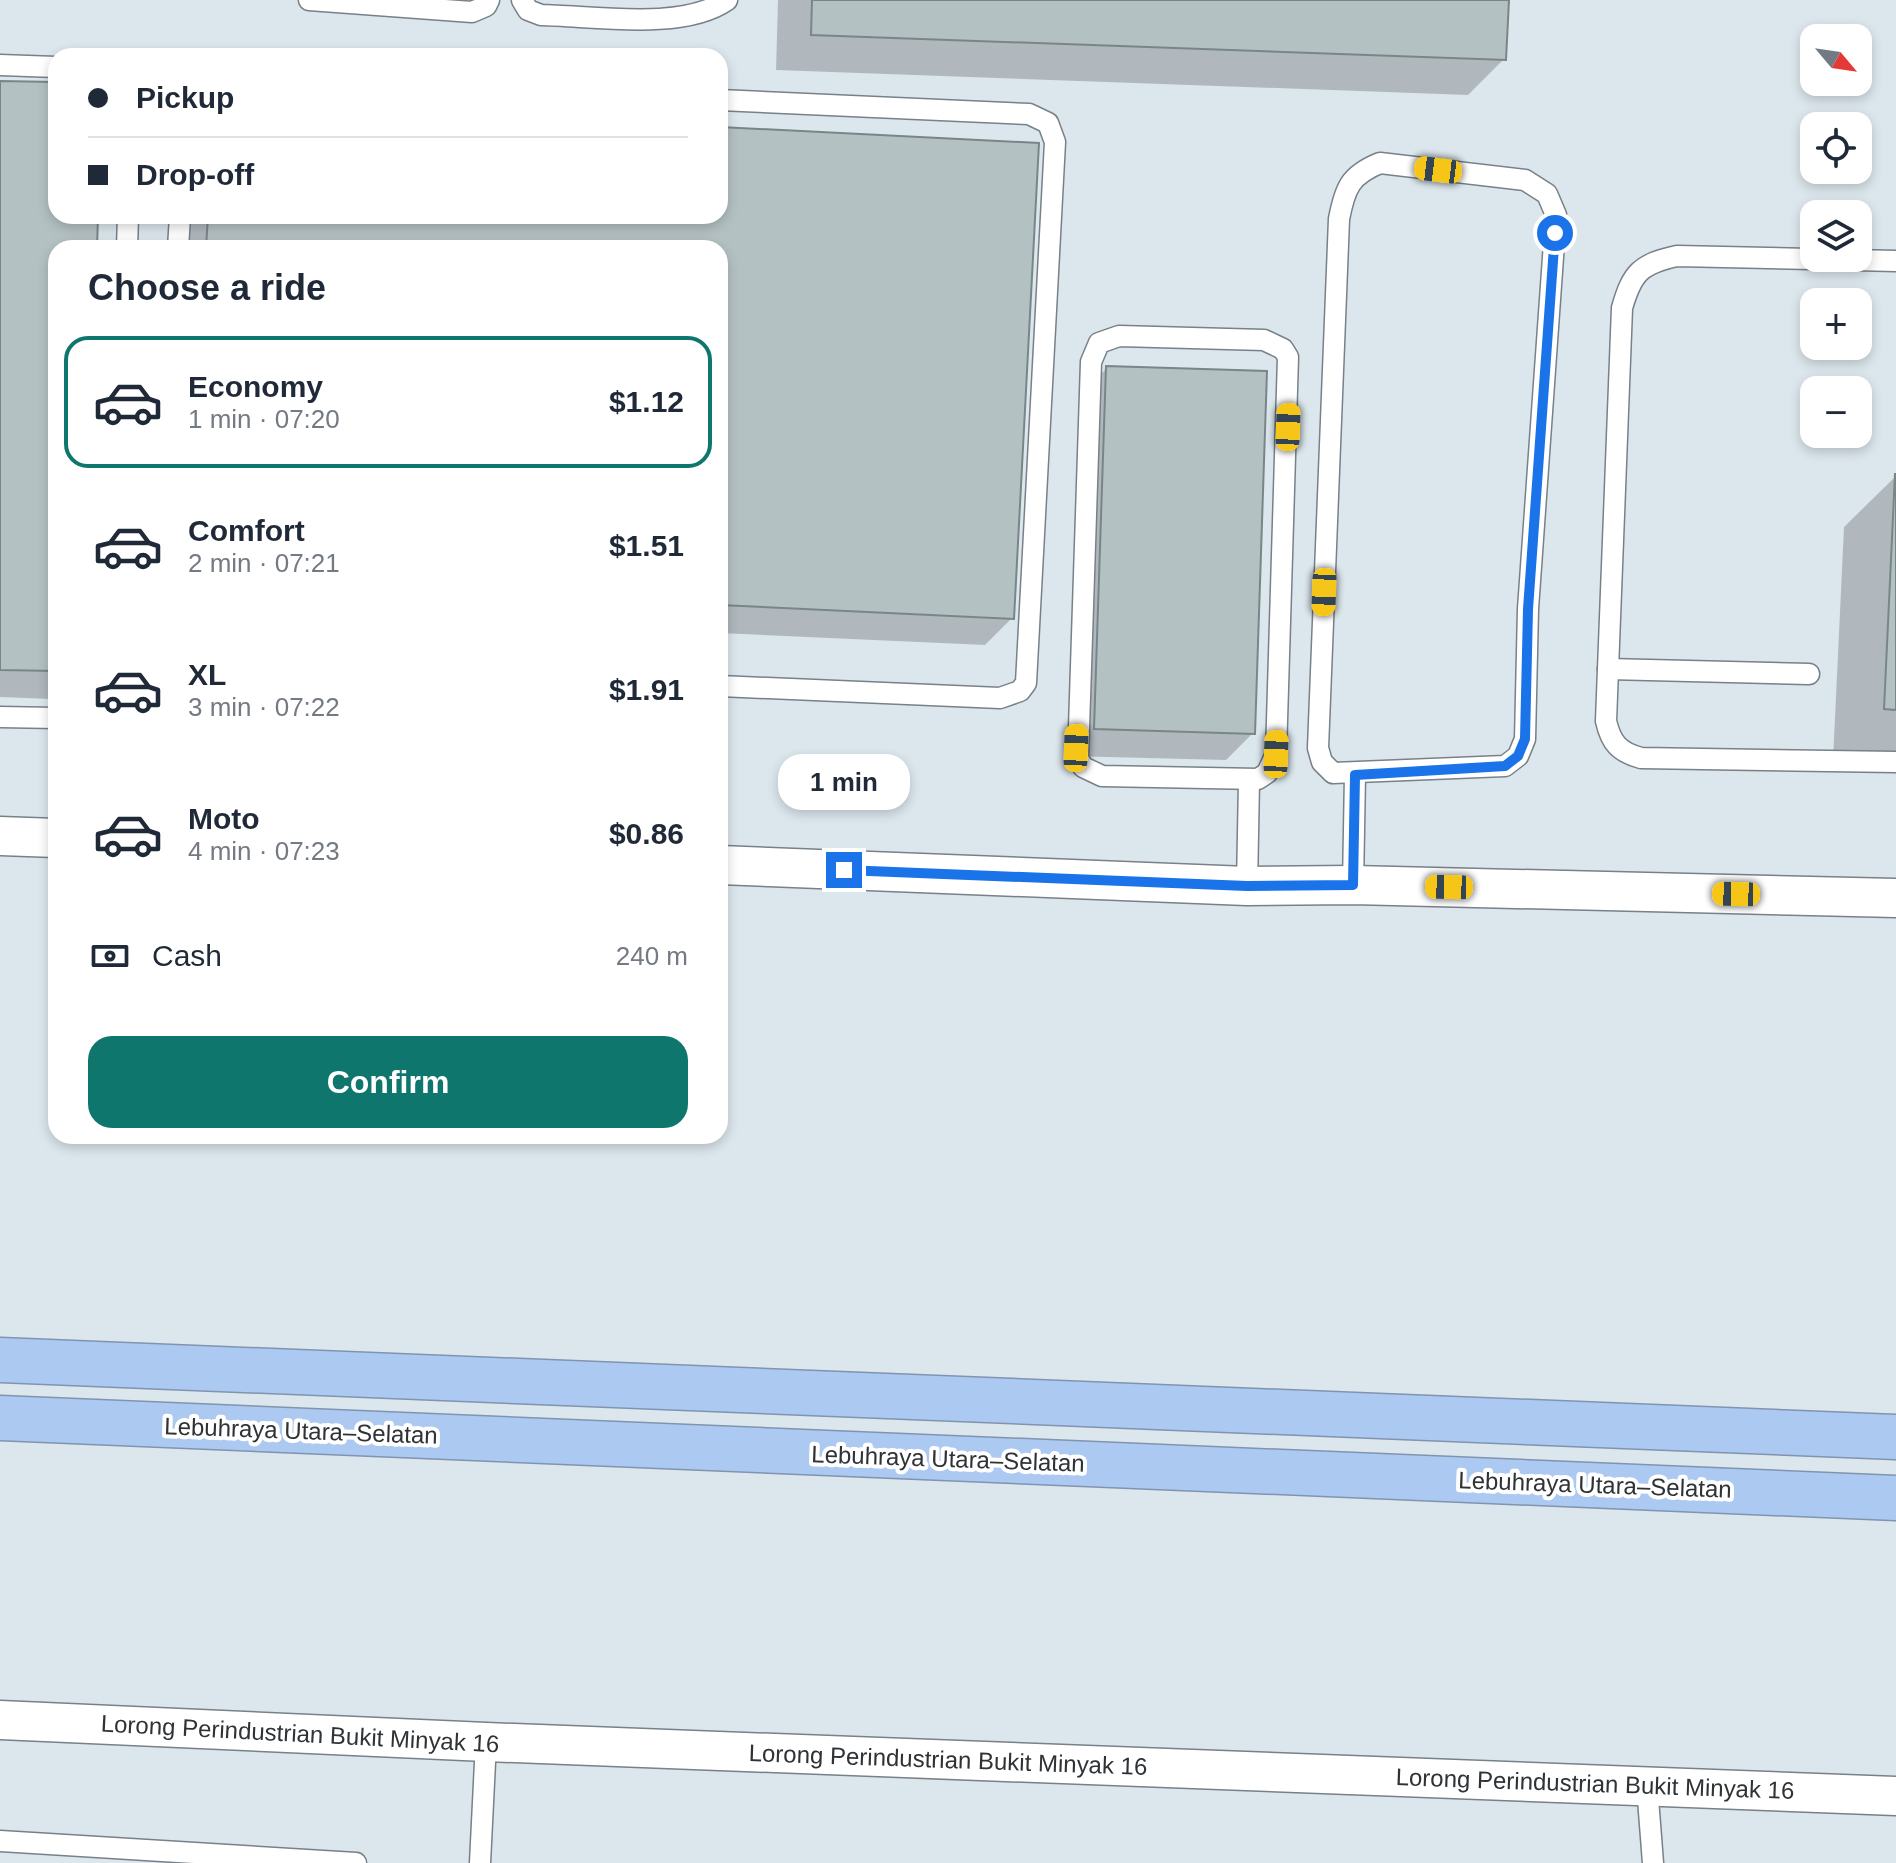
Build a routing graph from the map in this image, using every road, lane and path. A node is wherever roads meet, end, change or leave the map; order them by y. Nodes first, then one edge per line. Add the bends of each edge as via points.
1 (309, 0) edge
2 (489, 0) edge
3 (522, 0) edge
4 (727, 0) edge
5 (0, 65) edge
6 (48, 67) edge
7 (728, 100) edge
8 (1896, 261) edge
9 (1608, 669) junction
10 (1809, 674) dead end
11 (728, 686) edge
12 (0, 717) edge
13 (48, 718) edge
14 (1896, 762) edge
15 (1355, 775) junction
16 (1249, 781) junction
17 (0, 836) edge
18 (48, 838) edge
19 (728, 865) edge
20 (1353, 885) junction
21 (1247, 886) junction
22 (1896, 898) edge
23 (0, 1360) edge
24 (0, 1418) edge
25 (1896, 1437) edge
26 (1896, 1498) edge
27 (0, 1720) edge
28 (486, 1742) junction
29 (1647, 1786) junction
30 (1896, 1796) edge
31 (0, 1841) edge
32 (356, 1863) edge
33 (480, 1863) edge
34 (1653, 1863) edge

1 - 2 lane via 472,12
3 - 4 lane via 528,10 541,15 680,18 709,13
5 - 6 lane
7 - 11 lane via 1029,114 1048,123 1055,142 1026,683 1000,698
8 - 9 lane via 1677,256 1650,262 1630,281 1622,308
9 - 10 lane
9 - 14 lane via 1606,721 1610,739 1623,753 1641,758
12 - 13 lane
15 - 15 lane via 1505,766 1518,756 1525,739 1528,609 1556,215 1547,194 1525,180 1380,163 1359,171 1345,187 1339,219 1318,748 1333,773
15 - 20 lane
16 - 16 lane via 1267,773 1276,754 1288,357 1264,340 1108,337 1093,351 1091,362 1078,758 1083,767 1102,776
16 - 21 lane
17 - 18 street
19 - 21 street
20 - 21 street
20 - 22 street
23 - 25 highway
24 - 26 highway, Lebuhraya Utara–Selatan
27 - 28 street, Lorong Perindustrian Bukit Minyak 16
28 - 29 street, Lorong Perindustrian Bukit Minyak 16
28 - 33 lane
29 - 30 street, Lorong Perindustrian Bukit Minyak 16
29 - 34 lane
31 - 32 lane

